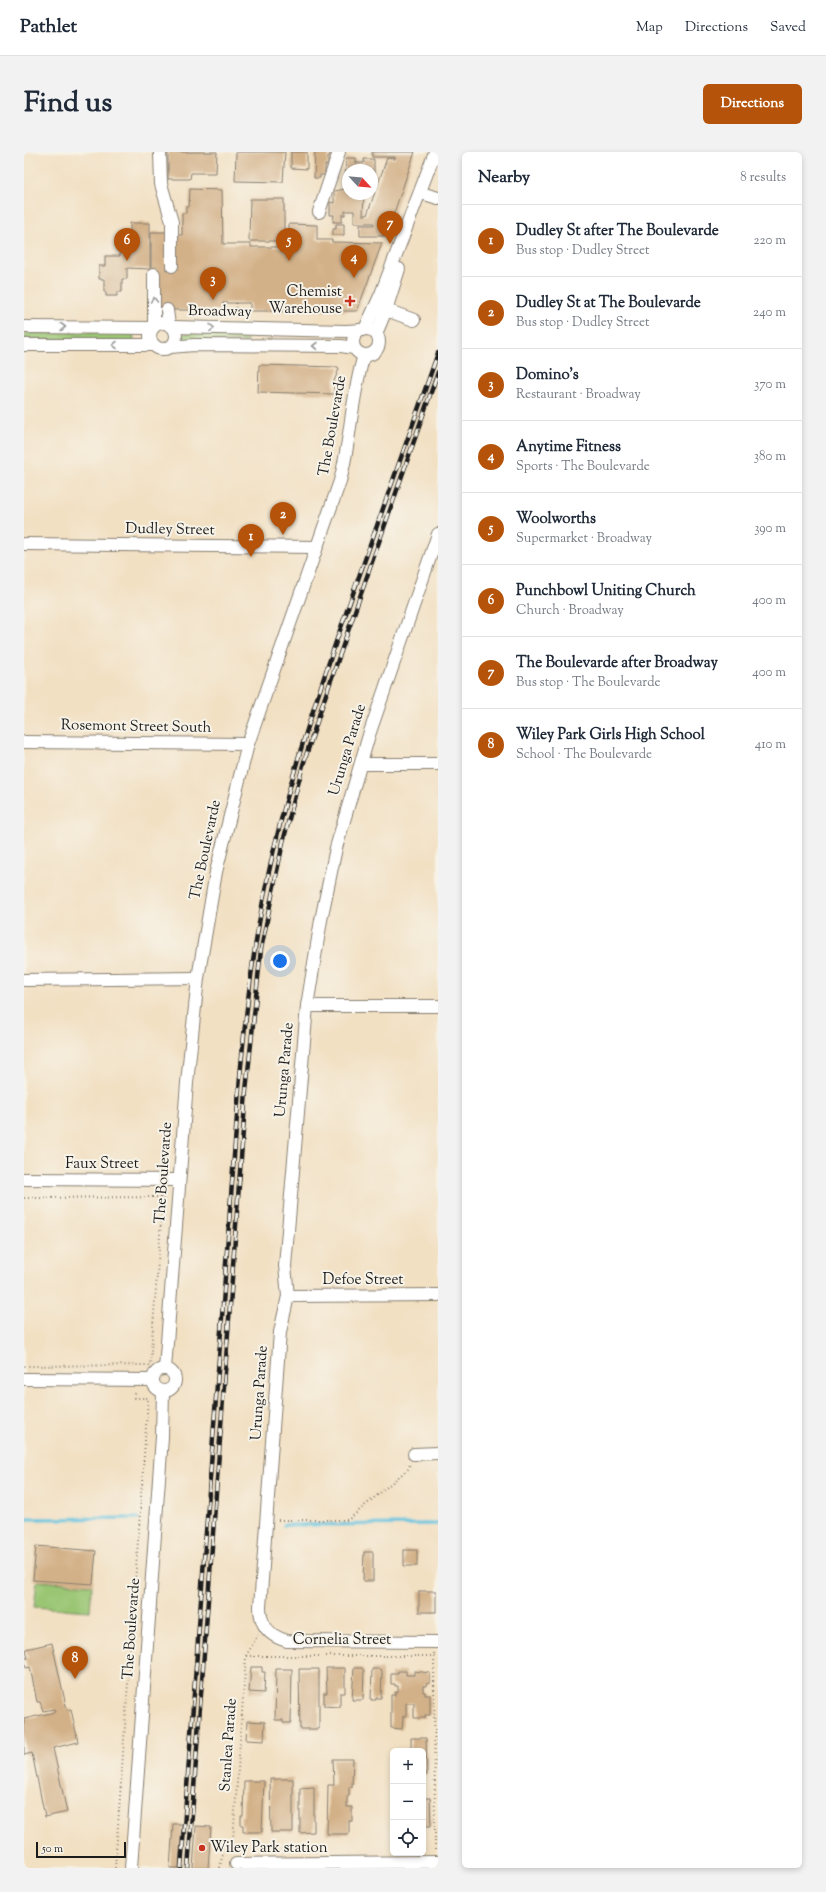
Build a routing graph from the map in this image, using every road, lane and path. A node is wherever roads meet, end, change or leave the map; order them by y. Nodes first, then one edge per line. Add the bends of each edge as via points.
1 (160, 152) edge
2 (339, 152) edge
3 (435, 152) edge
4 (421, 193) junction
5 (438, 198) edge
6 (318, 212) dead end
7 (172, 266) dead end
8 (154, 274) dead end
9 (236, 303) dead end
10 (167, 310) dead end
11 (386, 310) junction
12 (236, 315) dead end
13 (414, 320) dead end
14 (171, 326) junction
15 (24, 327) edge
16 (153, 327) junction
17 (368, 331) junction
18 (24, 345) edge
19 (154, 345) junction
20 (170, 347) junction
21 (354, 348) junction
22 (364, 356) junction
23 (437, 540) edge
24 (24, 544) edge
25 (316, 547) junction
26 (24, 742) edge
27 (248, 744) junction
28 (361, 764) junction
29 (438, 764) edge
30 (198, 978) junction
31 (24, 980) edge
32 (307, 1006) junction
33 (438, 1006) edge
34 (24, 1179) edge
35 (179, 1180) junction
36 (24, 1198) edge
37 (288, 1296) junction
38 (438, 1296) edge
39 (136, 1365) junction
40 (24, 1366) edge
41 (165, 1369) junction
42 (24, 1379) edge
43 (136, 1380) junction
44 (153, 1380) junction
45 (163, 1392) junction
46 (414, 1454) joint
47 (438, 1454) edge
48 (266, 1520) junction
49 (264, 1626) junction
50 (436, 1642) edge
51 (246, 1656) junction
52 (434, 1656) junction
53 (438, 1656) edge
54 (437, 1862) edge
55 (236, 1864) dead end
56 (115, 1868) edge
57 (130, 1868) edge
58 (220, 1868) edge

1 - 7 street via 161,184 172,222
2 - 6 street
3 - 4 street
4 - 5 street
4 - 11 street
4 - 17 street
16 -> 8 street
9 - 12 path
10 - 14 street
11 - 13 street
11 - 17 street
14 - 16 street via 161,323
14 -> 17 street, Broadway
14 - 20 street via 176,336
15 -> 16 street
16 - 19 street via 150,339
17 - 21 street via 355,335
17 - 22 street via 378,338 378,347 373,354
19 -> 18 street
19 - 20 street via 161,349
21 -> 20 street via 194,345
21 - 22 street
22 - 25 street, The Boulevarde via 353,397 344,469
23 - 28 street, Urunga Parade
24 - 25 street, Dudley Street
25 - 27 street, The Boulevarde
26 - 27 street, Rosemont Street South
27 - 30 street, The Boulevarde via 216,872
28 - 29 street
28 - 32 street, Urunga Parade via 335,856 321,920
30 - 31 street
30 - 35 street, The Boulevarde
32 - 33 street
32 - 37 street, Urunga Parade via 285,1266
34 - 35 street, Faux Street
35 - 41 street, The Boulevarde
36 - 39 path via 163,1197 150,1365
37 - 38 street, Defoe Street
37 - 48 street, Urunga Parade via 280,1332
39 - 40 path
39 - 43 path
41 - 44 street via 156,1373
41 - 45 street via 172,1372 176,1381 170,1390
42 - 43 street
43 - 44 street
43 - 56 path via 135,1398 148,1398
44 - 45 street via 155,1386
45 - 57 street, The Boulevarde via 162,1444
46 - 47 street
46 - 48 path via 408,1469 348,1520
48 - 49 street, Urunga Parade via 260,1607
49 - 50 street, Cornelia Street via 272,1636 295,1642
49 - 51 path, Stanlea Parade
50 - 52 path
51 - 52 path, Cornelia Street
51 - 58 path, Stanlea Parade via 233,1840 223,1852
52 - 53 path, Cornelia Street
52 - 54 path
54 - 55 street

